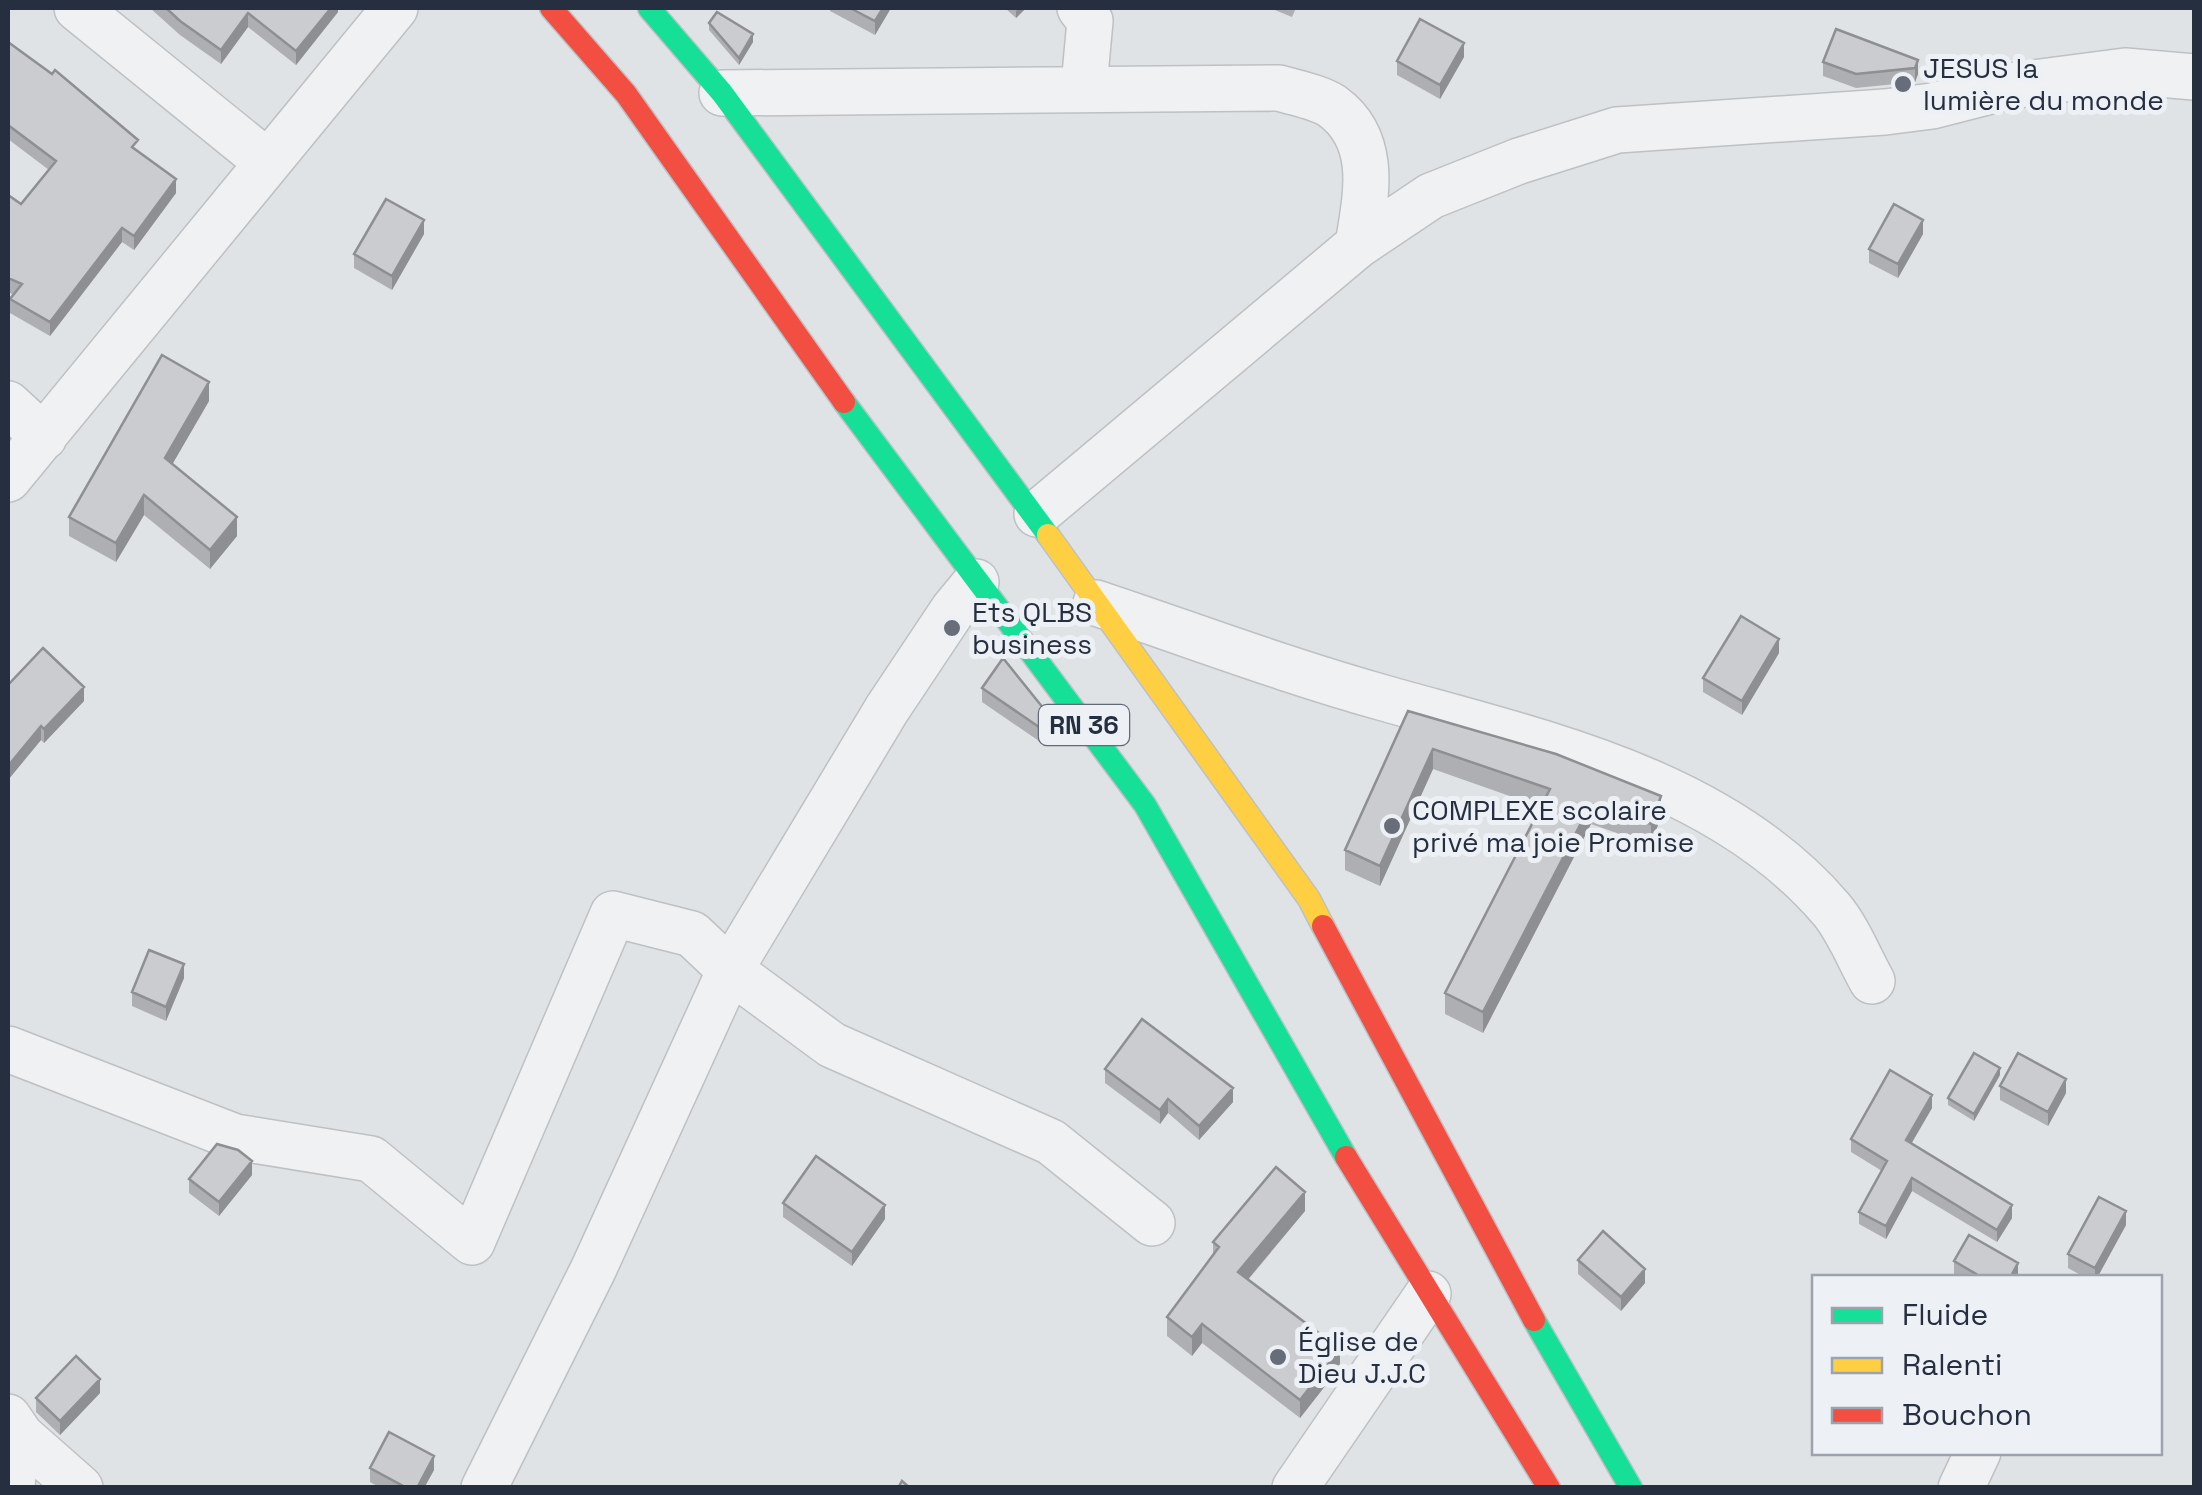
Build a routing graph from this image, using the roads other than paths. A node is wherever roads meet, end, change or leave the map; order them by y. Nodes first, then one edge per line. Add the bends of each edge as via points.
1 (76, 8) edge
2 (395, 8) edge
3 (551, 8) edge
4 (649, 8) edge
5 (1080, 8) edge
6 (2194, 77) edge
7 (1084, 86) junction
8 (722, 92) junction
9 (266, 162) junction
10 (1358, 245) junction
11 (8, 404) edge
12 (44, 437) junction
13 (8, 479) edge
14 (1037, 514) junction
15 (976, 582) junction
16 (1096, 604) junction
17 (730, 970) junction
18 (1872, 981) dead end
19 (8, 1049) edge
20 (1152, 1222) dead end
21 (1428, 1294) junction
22 (8, 1417) edge
23 (8, 1433) edge
24 (1977, 1455) edge
25 (12, 1488) edge
26 (80, 1488) edge
27 (484, 1488) edge
28 (1295, 1488) edge
29 (1549, 1488) edge
30 (1631, 1488) edge
31 (1961, 1488) edge

1 - 9 street
2 - 9 street
3 - 15 main road, RN 36 via 626,94
4 - 8 main road, RN 36
5 - 7 street via 1090,21
6 - 10 street via 2125,72 2010,86 1885,112 1617,130 1431,196
7 - 8 street via 928,94
7 - 10 street via 1279,88 1330,105 1358,134 1369,181
8 - 14 main road, RN 36
9 - 12 street
10 - 14 street
11 - 12 street
12 - 13 street
14 - 16 main road, RN 36
15 - 17 street via 887,709
15 - 21 main road, RN 36 via 1145,806
16 - 18 street via 1382,698 1486,724 1678,796 1798,876 1833,911
16 - 30 main road, RN 36 via 1309,899 1478,1222
17 - 19 street via 692,934 614,914 472,1242 371,1158 236,1138
17 - 20 street via 832,1045 1051,1142
17 - 27 street
21 - 28 street
21 - 29 main road, RN 36
22 - 26 street
23 - 25 street via 16,1446
24 - 31 street

